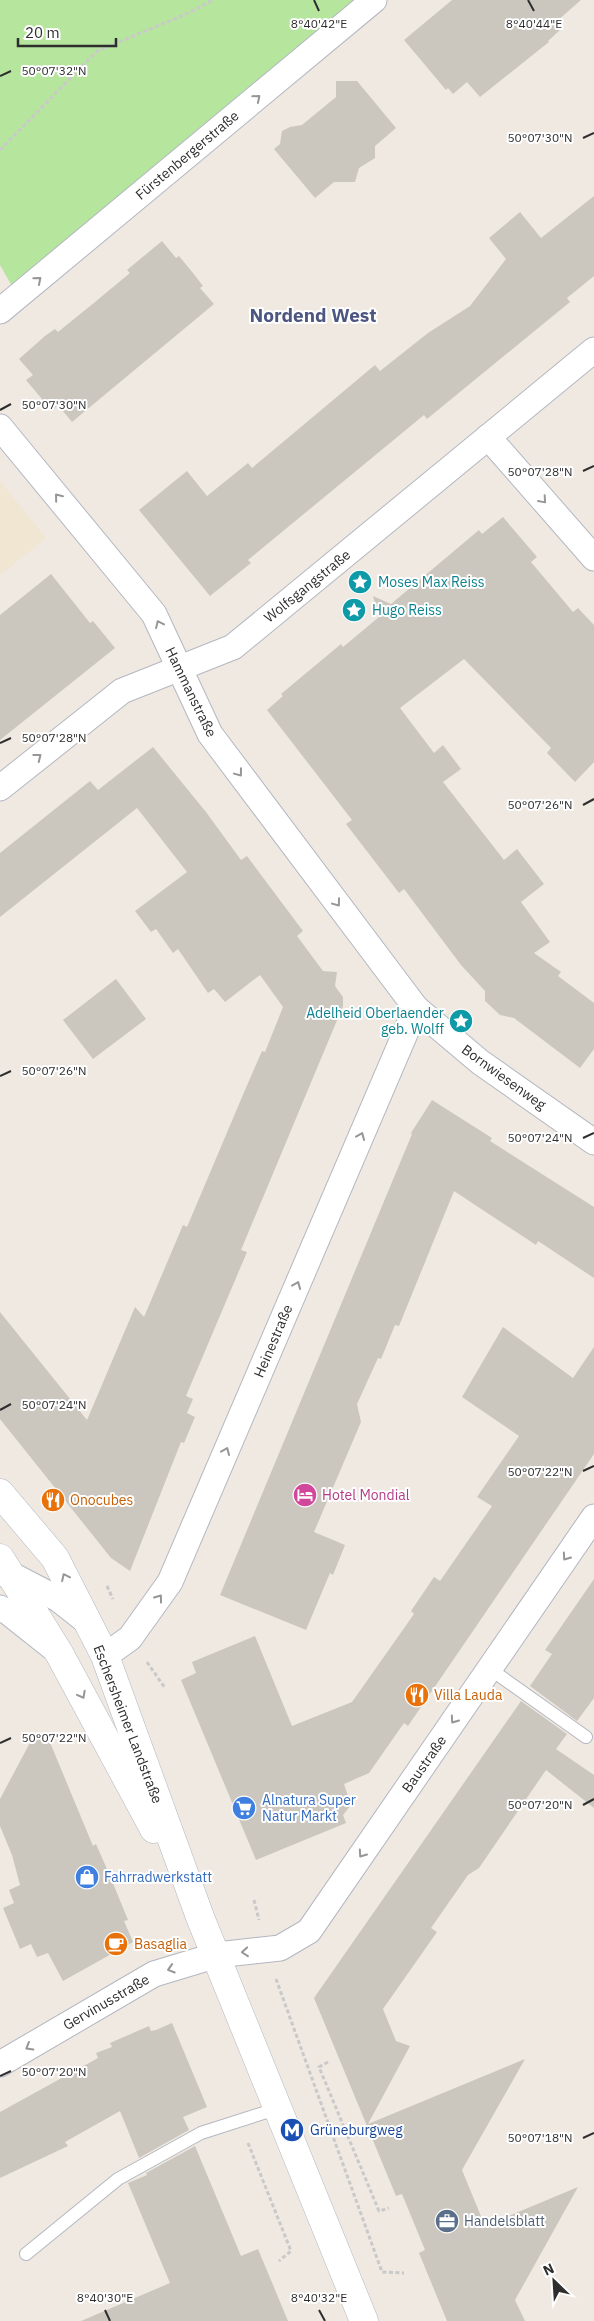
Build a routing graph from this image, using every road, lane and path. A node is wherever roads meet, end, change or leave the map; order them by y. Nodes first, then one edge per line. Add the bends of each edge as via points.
1 (213, 0) edge
2 (374, 0) edge
3 (0, 150) edge
4 (0, 311) edge
5 (594, 350) edge
6 (0, 427) edge
7 (488, 437) junction
8 (594, 558) edge
9 (180, 668) junction
10 (0, 788) edge
11 (416, 1008) junction
12 (594, 1142) edge
13 (0, 1494) edge
14 (594, 1517) edge
15 (3, 1569) edge
16 (0, 1608) edge
17 (86, 1621) junction
18 (59, 1653) junction
19 (105, 1656) junction
20 (490, 1669) junction
21 (586, 1737) dead end
22 (254, 1900) dead end
23 (200, 1917) junction
24 (267, 1950) junction
25 (217, 1955) junction
26 (328, 2062) dead end
27 (0, 2064) edge
28 (279, 2108) junction
29 (246, 2138) dead end
30 (389, 2208) dead end
31 (26, 2254) dead end
32 (279, 2261) dead end
33 (404, 2273) dead end
34 (364, 2321) edge

1 - 3 path via 97,51
4 -> 2 street, Fürstenbergerstraße
5 - 7 street, Wolfsgangstraße
9 -> 6 street, Hammanstraße via 154,614
7 -> 8 street
7 - 9 street, Wolfsgangstraße via 233,647
10 -> 9 street, Wolfsgangstraße via 122,691
9 -> 11 street, Hammanstraße via 210,734
11 - 12 street, Bornwiesenweg via 480,1062
19 -> 11 street, Heinestraße via 130,1638 170,1582
17 -> 13 main road, Eschersheimer Landstraße via 56,1558
14 -> 20 street, Baustraße
15 - 17 street via 58,1599
15 - 18 main road, Eschersheimer Landstraße
16 - 18 street
17 - 19 main road, Eschersheimer Landstraße
18 -> 23 main road, Eschersheimer Landstraße
19 - 23 main road, Eschersheimer Landstraße
20 - 21 lane
20 -> 24 street, Baustraße via 309,1931 280,1948
22 - 24 path
23 - 25 main road, Eschersheimer Landstraße
24 -> 25 street, Baustraße
24 - 33 path via 382,2272
25 -> 27 street, Gervinusstraße via 154,1974
25 - 28 main road, Eschersheimer Landstraße
26 - 30 path via 319,2066 379,2211
28 - 31 lane via 201,2133 118,2179
28 - 34 main road, Eschersheimer Landstraße
29 - 32 path via 291,2251

